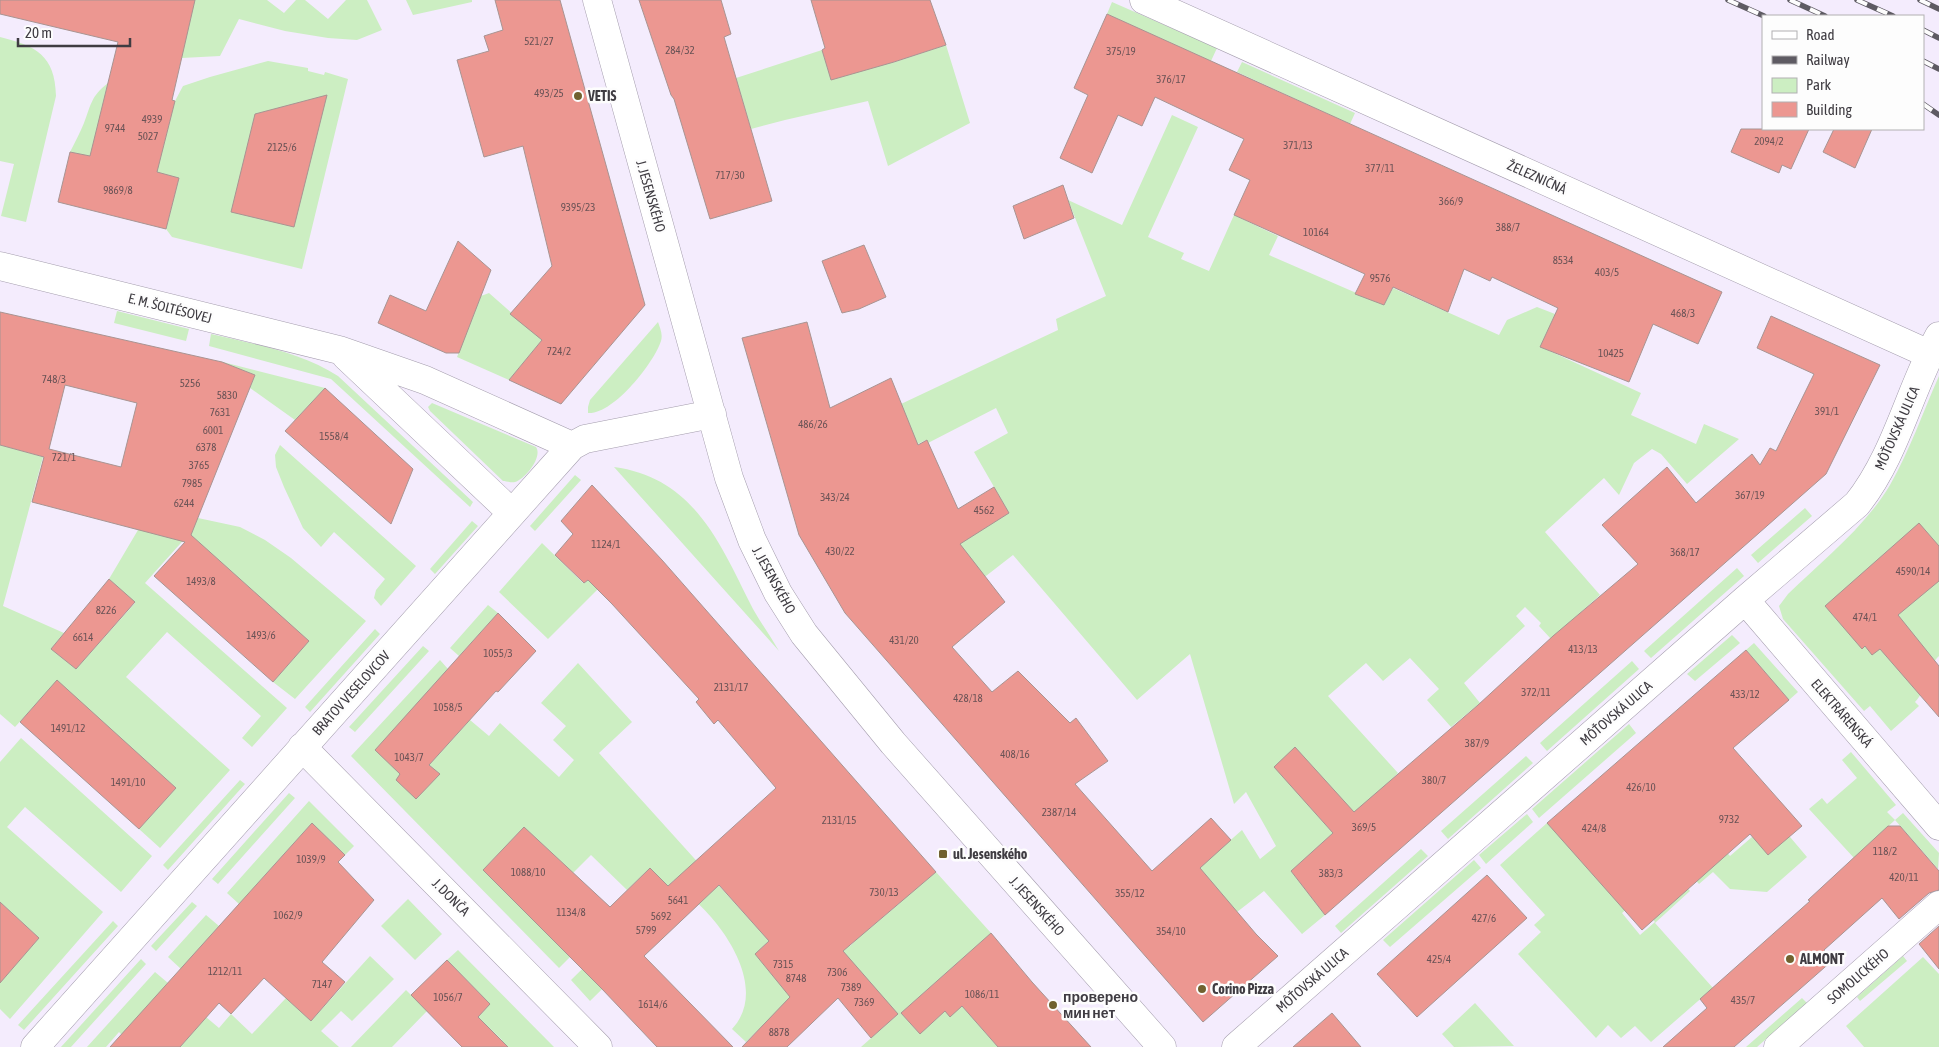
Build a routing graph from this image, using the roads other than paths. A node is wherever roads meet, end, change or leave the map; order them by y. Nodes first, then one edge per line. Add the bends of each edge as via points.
1 (597, 0) edge
2 (1144, 0) edge
3 (8, 268) edge
4 (1934, 345) edge
5 (339, 350) junction
6 (712, 414) junction
7 (572, 446) junction
8 (512, 513) junction
9 (1745, 600) junction
10 (302, 747) junction
11 (1939, 826) edge
12 (1939, 905) edge
13 (34, 1047) edge
14 (598, 1047) edge
15 (1162, 1047) edge
16 (1236, 1047) edge
17 (1778, 1047) edge

1 - 6 street, J. JESENSKÉHO
2 - 4 street, ŽELEZNIČNÁ
3 - 5 street, E. M. ŠOLTÉSOVEJ
4 - 9 street, MÔŤOVSKÁ ULICA via 1872,485 1857,504
5 - 7 street, E. M. ŠOLTÉSOVEJ via 425,380
5 - 8 street, E. M. ŠOLTÉSOVEJ
6 - 7 street, BRATOV VESELOVCOV via 585,440
6 - 15 street, J. JESENSKÉHO via 729,478 752,540 778,593 804,634 893,743
7 - 8 street, BRATOV VESELOVCOV
8 - 10 street, BRATOV VESELOVCOV
9 - 11 street, ELEKTRÁRENSKÁ
9 - 16 street, MÔŤOVSKÁ ULICA
10 - 13 street, BRATOV VESELOVCOV
10 - 14 street, J. DONČA
12 - 17 street, SOMOLICKÉHO

